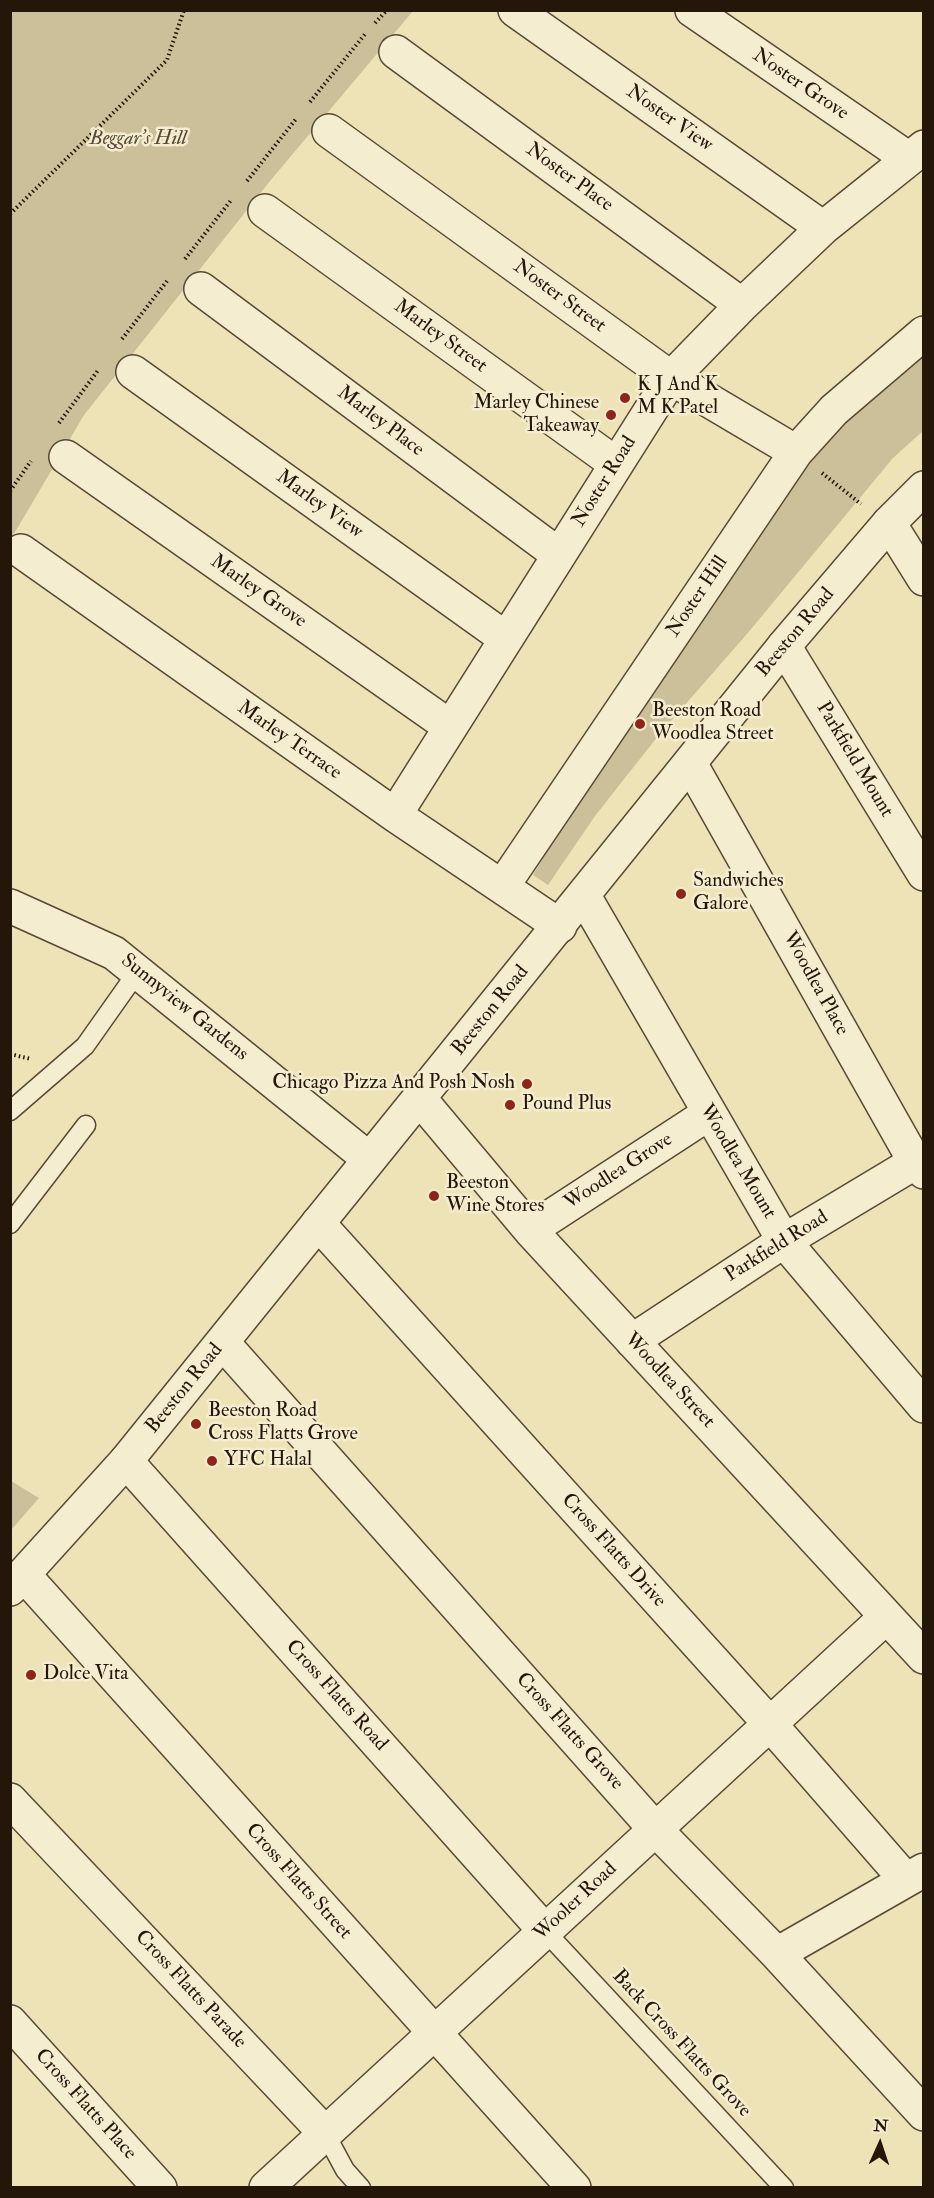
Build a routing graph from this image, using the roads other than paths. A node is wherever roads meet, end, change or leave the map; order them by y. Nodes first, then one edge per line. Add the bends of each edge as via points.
1 (515, 10) edge
2 (692, 10) edge
3 (396, 52) dead end
4 (329, 131) dead end
5 (916, 153) edge
6 (265, 211) dead end
7 (823, 228) junction
8 (201, 288) dead end
9 (742, 305) junction
10 (924, 333) edge
11 (118, 360) road end
12 (671, 378) junction
13 (52, 448) road end
14 (796, 452) junction
15 (616, 464) junction
16 (924, 488) edge
17 (888, 523) junction
18 (21, 551) dead end
19 (559, 555) junction
20 (924, 579) edge
21 (505, 638) junction
22 (784, 646) junction
23 (449, 726) junction
24 (690, 763) junction
25 (395, 815) junction
26 (924, 874) edge
27 (502, 887) junction
28 (584, 896) junction
29 (10, 906) edge
30 (560, 926) junction
31 (138, 971) junction
32 (420, 1099) junction
33 (10, 1111) edge
34 (708, 1114) junction
35 (87, 1125) dead end
36 (369, 1159) junction
37 (921, 1164) edge
38 (318, 1223) junction
39 (10, 1224) edge
40 (530, 1230) junction
41 (784, 1241) junction
42 (632, 1341) junction
43 (223, 1343) junction
44 (924, 1406) edge
45 (126, 1461) junction
46 (17, 1582) edge
47 (886, 1617) junction
48 (924, 1657) edge
49 (770, 1724) junction
50 (10, 1800) edge
51 (655, 1829) junction
52 (915, 1875) edge
53 (545, 1931) junction
54 (777, 1954) junction
55 (10, 2022) edge
56 (433, 2034) junction
57 (924, 2114) edge
58 (325, 2133) junction
59 (160, 2187) edge
60 (266, 2187) edge
61 (361, 2187) edge
62 (574, 2187) edge
63 (784, 2187) edge

1 - 7 street, Noster View
2 - 5 street, Noster Grove
3 - 9 street, Noster Place
4 - 12 street, Noster Street
5 - 7 street, Noster Road
6 - 15 street, Marley Street
7 - 9 street, Noster Road
8 - 19 street, Marley Place
9 - 12 street, Noster Road
10 - 14 street, Noster Hill via 834,410
11 - 21 street, Marley View
12 - 14 street, Noster Street
12 - 15 street, Noster Road
13 - 23 street, Marley Grove
14 - 27 street, Noster Hill
15 - 19 street, Noster Road
16 - 17 street, Beeston Road
17 - 20 street
17 - 22 street, Beeston Road
18 - 25 street, Marley Terrace
19 - 21 street, Noster Road
21 - 23 street, Noster Road
22 - 24 street, Beeston Road
22 - 26 street, Parkfield Mount
23 - 25 street, Noster Road
24 - 28 street, Beeston Road
24 - 37 street, Woodlea Place
25 - 27 street, Marley Terrace
27 - 30 street, Marley Terrace
28 - 30 street, Beeston Road
28 - 34 street, Woodlea Mount
29 - 31 street, Sunnyview Gardens via 114,953
30 - 32 street, Beeston Road
31 - 33 lane via 85,1046
31 - 36 street, Sunnyview Gardens
32 - 36 street, Beeston Road
32 - 40 street, Woodlea Street
34 - 40 street, Woodlea Grove
34 - 41 street, Woodlea Mount
35 - 39 lane
36 - 38 street, Beeston Road
37 - 41 street, Parkfield Road
38 - 43 street, Beeston Road
38 - 49 street, Cross Flatts Drive
40 - 42 street, Woodlea Street
41 - 42 street, Parkfield Road
41 - 44 street, Woodlea Mount
42 - 47 street, Woodlea Street
43 - 45 street, Beeston Road
43 - 51 street, Cross Flatts Grove
45 - 46 street, Beeston Road
45 - 53 street, Cross Flatts Road
46 - 56 street, Cross Flatts Street
47 - 48 street, Woodlea Street
47 - 49 street, Wooler Road
49 - 51 street, Wooler Road
49 - 52 street, Cross Flatts Drive
50 - 58 street, Cross Flatts Parade
51 - 53 street, Wooler Road
51 - 54 street, Cross Flatts Grove
52 - 54 street
53 - 56 street, Wooler Road
53 - 63 lane, Back Cross Flatts Grove
54 - 57 street, Cross Flatts Grove
55 - 59 street, Cross Flatts Place
56 - 58 street, Wooler Road
56 - 62 street, Cross Flatts Street
58 - 60 street, Wooler Road
58 - 61 lane, Cross Flatts Parade via 345,2170

